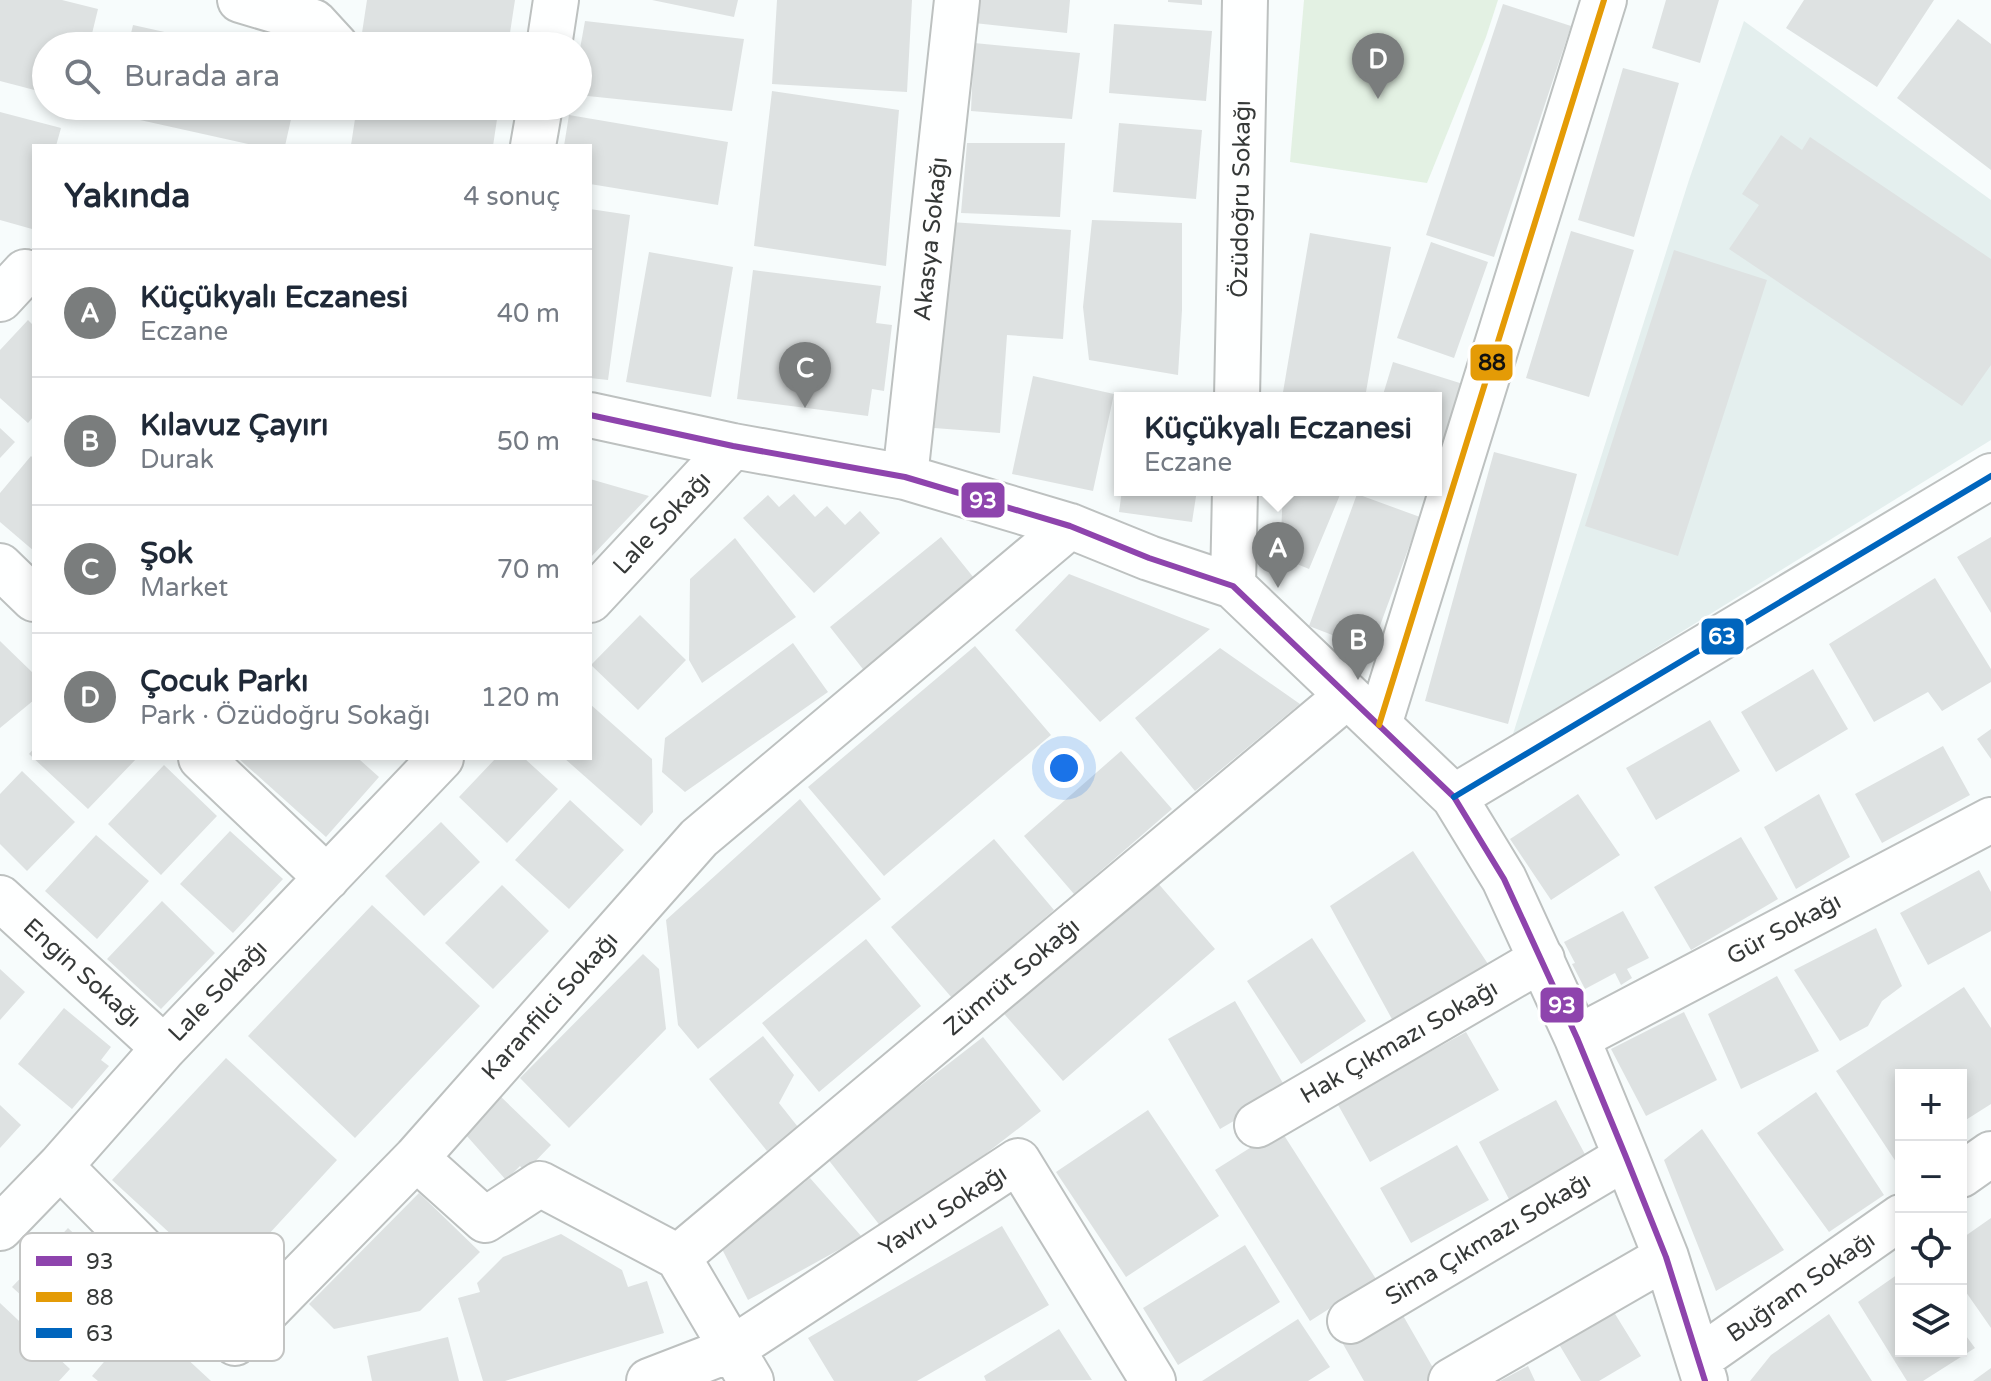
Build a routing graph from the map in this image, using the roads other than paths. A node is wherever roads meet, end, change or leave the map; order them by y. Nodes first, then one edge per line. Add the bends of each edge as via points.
1 (240, 0) edge
2 (556, 0) edge
3 (957, 0) edge
4 (1245, 0) edge
5 (1604, 0) edge
6 (323, 32) edge
7 (551, 32) edge
8 (538, 120) edge
9 (533, 144) edge
10 (1237, 392) edge
11 (592, 415) edge
12 (733, 446) junction
13 (1991, 476) edge
14 (905, 477) junction
15 (1235, 496) edge
16 (1070, 526) junction
17 (0, 566) edge
18 (1233, 586) junction
19 (32, 597) edge
20 (592, 598) edge
21 (1347, 696) junction
22 (1379, 725) junction
23 (203, 760) edge
24 (439, 760) edge
25 (1454, 797) junction
26 (1991, 820) edge
27 (327, 878) junction
28 (0, 898) edge
29 (1542, 959) junction
30 (1577, 1038) junction
31 (164, 1048) junction
32 (1257, 1125) dead end
33 (1991, 1154) edge
34 (1626, 1157) junction
35 (416, 1158) junction
36 (60, 1166) junction
37 (1967, 1171) edge
38 (1895, 1222) edge
39 (0, 1228) edge
40 (126, 1233) edge
41 (678, 1257) junction
42 (1666, 1257) junction
43 (284, 1293) edge
44 (1350, 1321) dead end
45 (741, 1365) edge
46 (1703, 1370) edge
47 (649, 1381) edge
48 (1153, 1381) edge
49 (1451, 1381) edge

1 - 6 street via 314,22
2 - 7 street
3 - 14 street, Akasya Sokağı
4 - 10 street, Özüdoğru Sokağı
5 - 22 street
8 - 9 street
11 - 12 street
12 - 14 street
12 - 20 street, Lale Sokağı
13 - 25 street
14 - 16 street
15 - 18 street
16 - 18 street
16 - 35 street, Karanfilci Sokağı via 699,838
17 - 19 street
18 - 21 street
21 - 22 street
21 - 41 street, Zümrüt Sokağı
22 - 25 street
23 - 27 street
24 - 27 street, Lale Sokağı
25 - 29 street via 1504,879
26 - 30 street, Gür Sokağı
27 - 31 street, Lale Sokağı
28 - 31 street, Engin Sokağı
29 - 30 street
29 - 32 street, Hak Çıkmazı Sokağı
30 - 34 street
31 - 36 street, Lale Sokağı
33 - 37 street
34 - 42 street
34 - 44 street, Sima Çıkmazı Sokağı
35 - 41 street via 485,1220 540,1184
35 - 43 street, Karanfilci Sokağı
36 - 39 street, Lale Sokağı
36 - 40 street, Karanfilci Sokağı
38 - 46 street, Buğram Sokağı
41 - 45 street
42 - 46 street
42 - 49 street
45 - 47 street
45 - 48 street, Yavru Sokağı via 1018,1161

